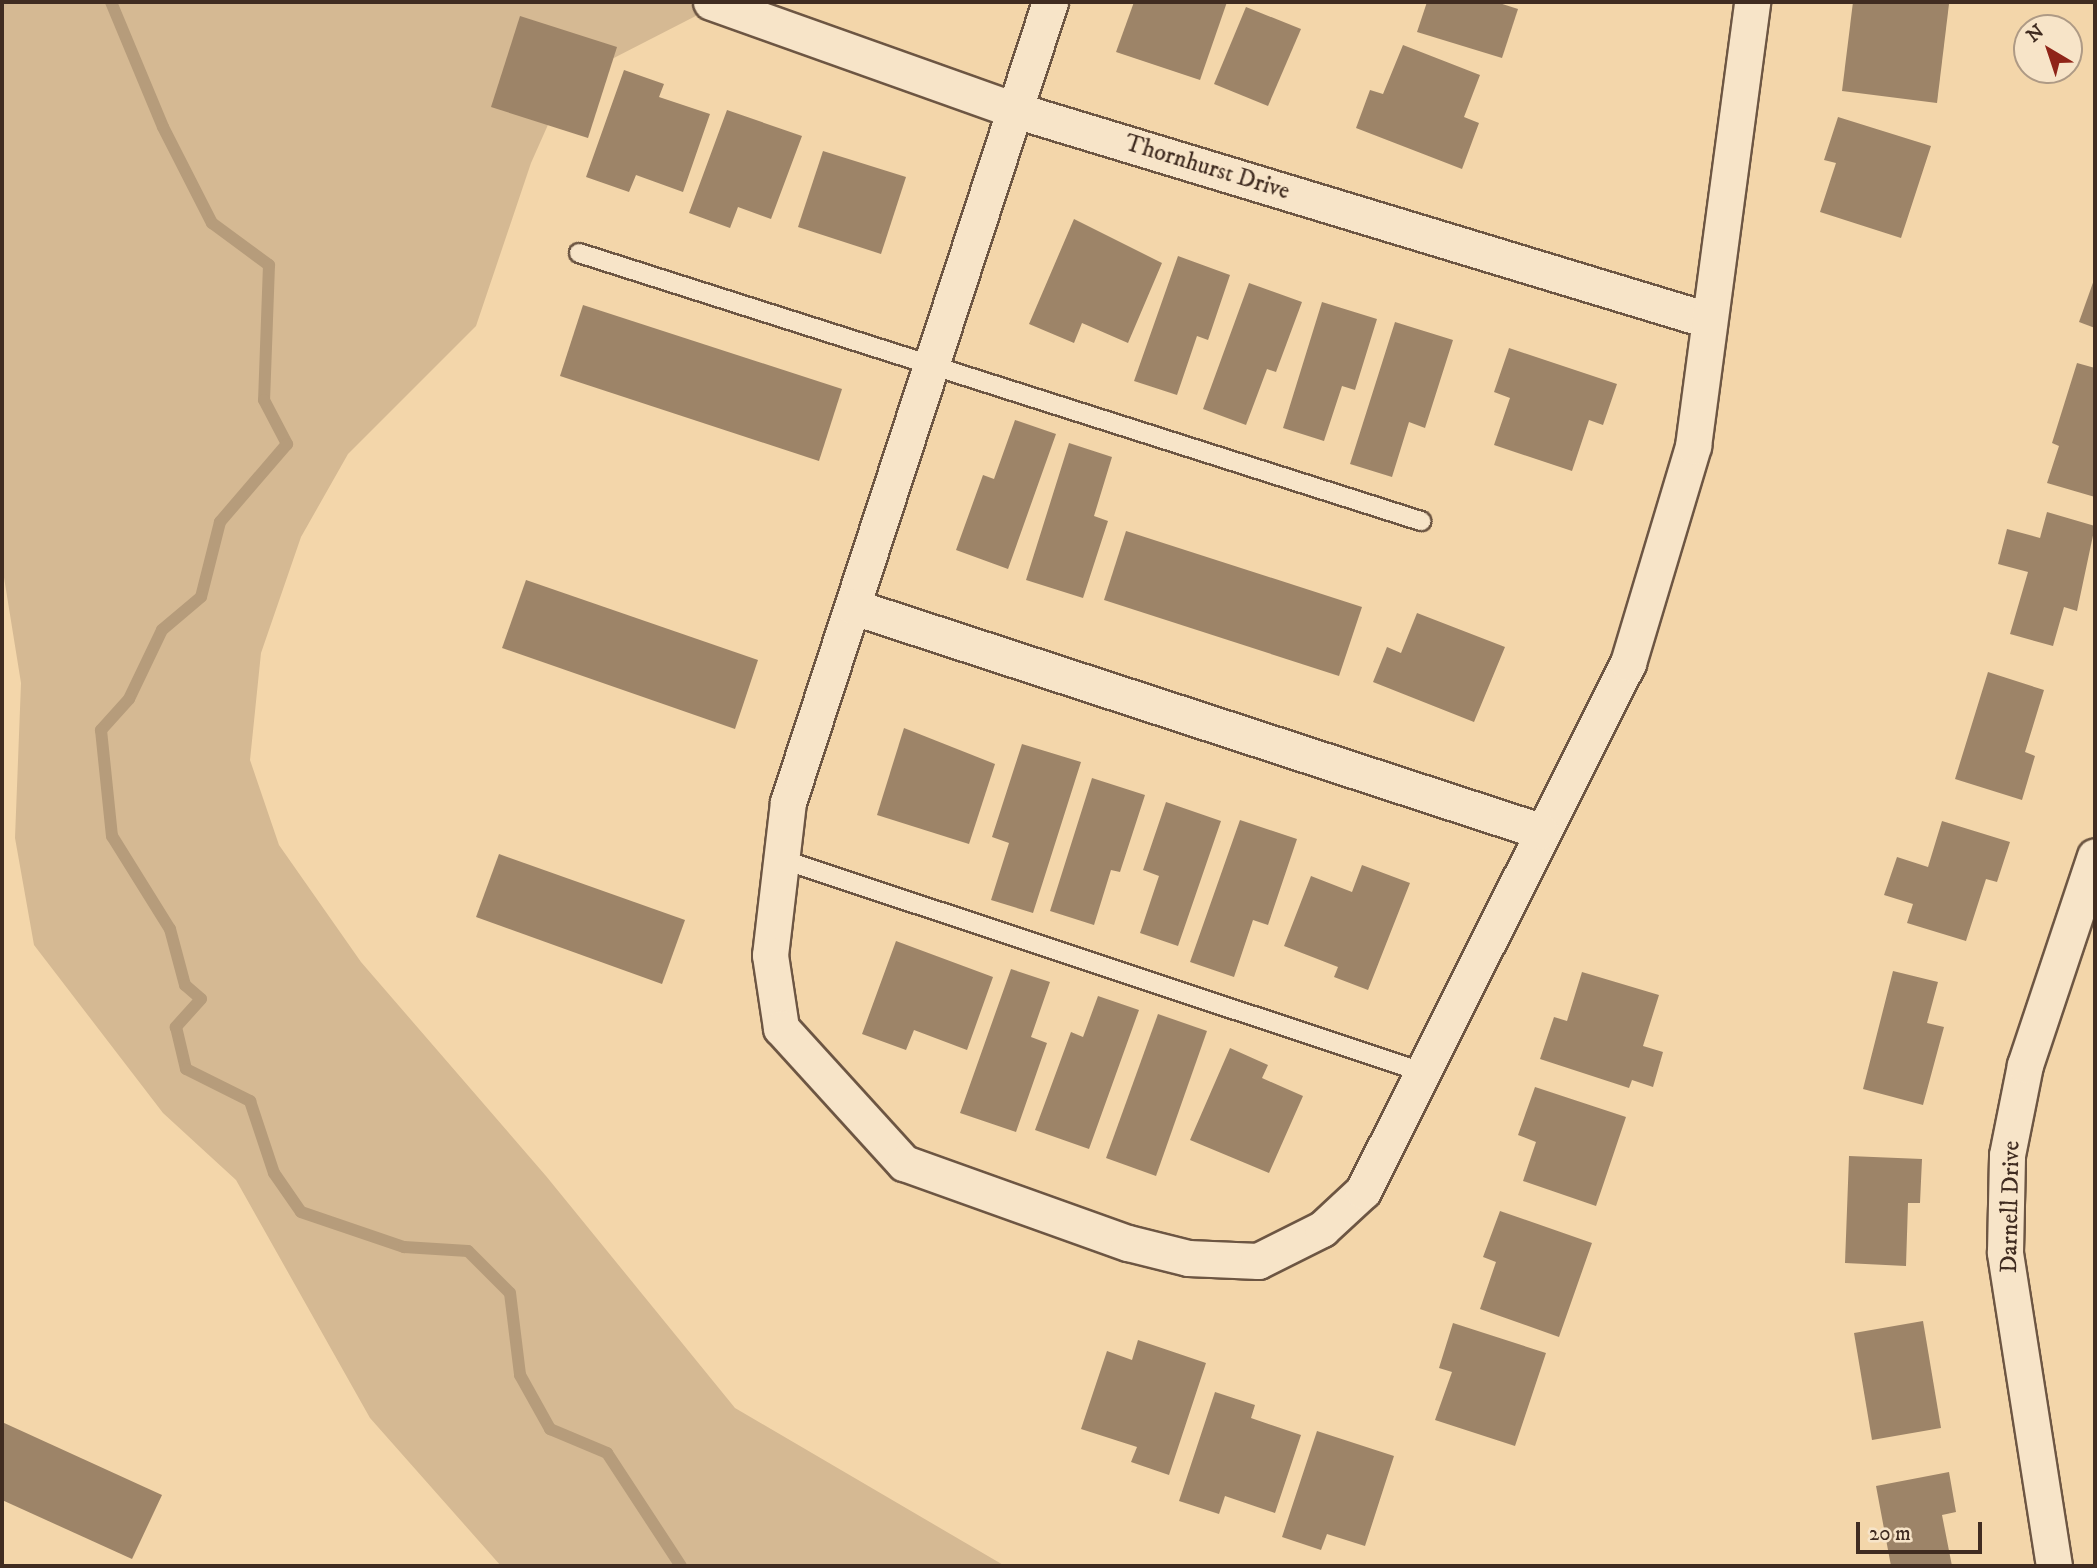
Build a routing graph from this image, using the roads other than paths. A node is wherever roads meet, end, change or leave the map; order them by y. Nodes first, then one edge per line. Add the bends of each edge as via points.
1 (711, 2) edge
2 (1050, 2) edge
3 (1752, 2) edge
4 (1016, 110) junction
5 (579, 253) dead end
6 (1709, 320) junction
7 (934, 363) junction
8 (1421, 521) dead end
9 (854, 607) junction
10 (1540, 831) junction
11 (2095, 856) edge
12 (778, 858) junction
13 (1419, 1071) junction
14 (2054, 1566) edge

1 - 4 street, Thornhurst Drive
2 - 4 street
3 - 6 street
4 - 6 street, Thornhurst Drive
4 - 7 street
5 - 7 lane
6 - 10 street via 1693,446 1628,663
7 - 8 lane
7 - 9 street
9 - 10 street
9 - 12 street via 788,802
10 - 13 street
11 - 14 street, Darnell Drive via 2025,1065 2007,1155 2005,1252
12 - 13 lane
12 - 13 street via 770,955 780,1028 826,1084 904,1163 1103,1235 1188,1258 1258,1262 1322,1229 1363,1191

